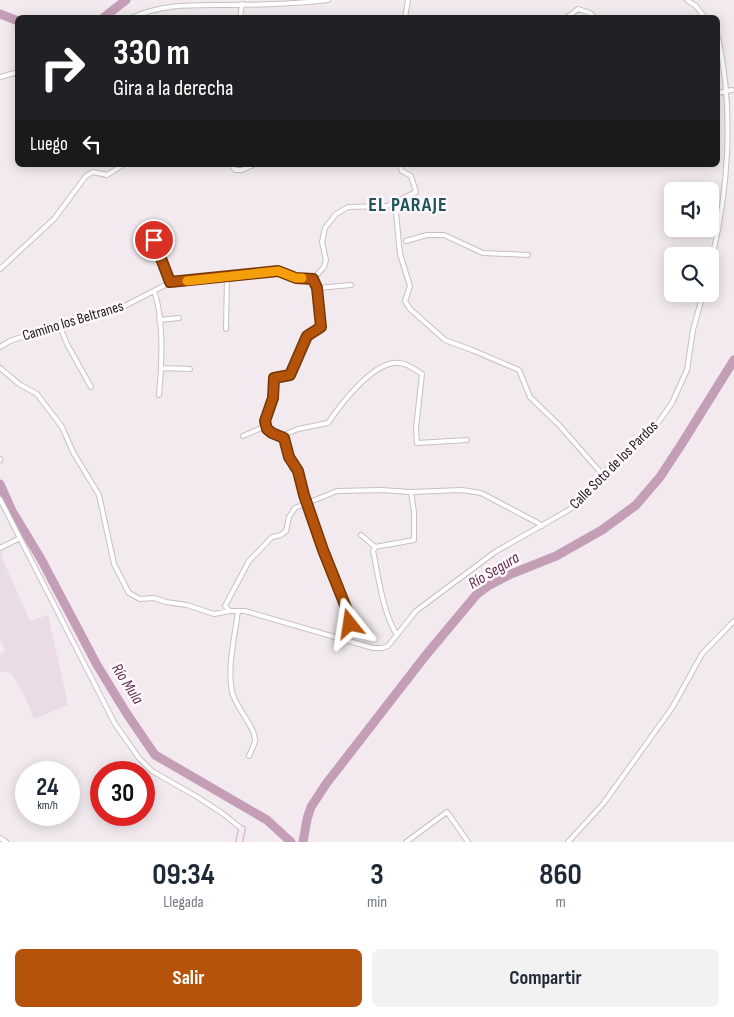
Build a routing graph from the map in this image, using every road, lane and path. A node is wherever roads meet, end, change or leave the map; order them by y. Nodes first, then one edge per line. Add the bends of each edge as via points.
1 (328, 0) edge
2 (408, 0) edge
3 (687, 0) edge
4 (242, 4) junction
5 (139, 15) edge
6 (240, 15) edge
7 (406, 15) edge
8 (570, 15) edge
9 (592, 15) edge
10 (703, 15) edge
11 (720, 41) edge
12 (15, 73) edge
13 (0, 77) edge
14 (732, 90) junction
15 (720, 93) edge
16 (733, 96) dead end
17 (732, 159) dead end
18 (120, 167) edge
19 (233, 167) edge
20 (249, 167) edge
21 (401, 167) edge
22 (395, 202) junction
23 (154, 240) dead end
24 (406, 240) dead end
25 (715, 247) edge
26 (528, 255) dead end
27 (0, 269) edge
28 (227, 276) junction
29 (313, 279) junction
30 (170, 282) junction
31 (351, 286) dead end
32 (317, 288) junction
33 (154, 291) junction
34 (701, 302) edge
35 (179, 318) dead end
36 (159, 320) junction
37 (59, 324) junction
38 (226, 329) dead end
39 (0, 347) edge
40 (0, 368) edge
41 (162, 368) junction
42 (190, 370) dead end
43 (91, 387) dead end
44 (159, 395) dead end
45 (266, 426) junction
46 (243, 436) dead end
47 (282, 436) junction
48 (467, 440) dead end
49 (602, 474) junction
50 (411, 492) junction
51 (0, 499) edge
52 (306, 502) junction
53 (542, 526) junction
54 (361, 535) dead end
55 (20, 538) junction
56 (375, 547) junction
57 (0, 548) edge
58 (230, 611) junction
59 (238, 611) junction
60 (734, 621) edge
61 (397, 635) junction
62 (338, 638) junction
63 (250, 756) dead end
64 (242, 829) joint
65 (0, 838) edge
66 (6, 842) edge
67 (239, 842) edge
68 (406, 842) edge
69 (468, 842) edge
70 (568, 842) edge

1 - 4 street
2 - 7 street
3 - 10 street
4 - 5 street via 176,5
4 - 6 street
8 - 9 street via 578,9
11 - 14 street
12 - 13 street
14 - 15 street
14 - 16 street
17 - 25 street
18 - 27 street via 107,175 93,172 86,176 54,219
19 - 20 street via 242,170
21 - 22 street via 411,176 416,192
22 - 29 street via 387,206 348,207 336,214 325,228 322,242 326,260 324,267
22 - 49 street via 400,254 410,286 405,301 410,309 445,340 519,370 530,397
23 - 30 street
24 - 26 street via 444,235 483,253
28 - 29 street, Camino los Beltranes via 278,271 296,278
28 - 30 street, Camino los Beltranes
28 - 38 street
29 - 32 street
30 - 33 street, Camino los Beltranes
31 - 32 street
32 - 45 street via 321,327 307,336 290,375 274,378
33 - 36 street
33 - 37 street, Camino los Beltranes via 117,310
34 - 49 street, Calle Soto de los Pardos via 687,370 672,403 658,424
35 - 36 street
36 - 41 street
37 - 39 street, Camino los Beltranes
37 - 43 street via 66,344
40 - 58 street, Calle Soto de los Pardos via 37,394 62,427 99,495 114,564 129,593 140,599 154,598 214,614
41 - 42 street
41 - 44 street
45 - 46 street
45 - 47 street via 272,433
47 - 48 street via 328,423 361,382 393,363 403,364 422,374 417,443
47 - 52 street via 298,471
49 - 53 street, Calle Soto de los Pardos via 574,507
50 - 52 street via 337,491
50 - 53 street via 462,490 481,493
50 - 56 street via 414,540
51 - 55 street
52 - 58 street via 295,508 286,531 272,537 249,561 225,606
52 - 62 street via 349,615 350,624
53 - 61 street, Calle Soto de los Pardos via 476,566 416,612
54 - 56 street
55 - 57 street
55 - 64 street via 115,724 139,758 152,772 215,808
56 - 61 street via 373,551 382,596
58 - 59 street, Calle Soto de los Pardos
59 - 62 street, Calle Soto de los Pardos
59 - 63 street via 230,663 232,692 254,734
60 - 70 street via 702,654 672,708 604,804
61 - 62 street, Calle Soto de los Pardos via 382,648
64 - 67 main road
65 - 66 street
68 - 69 street via 447,812

